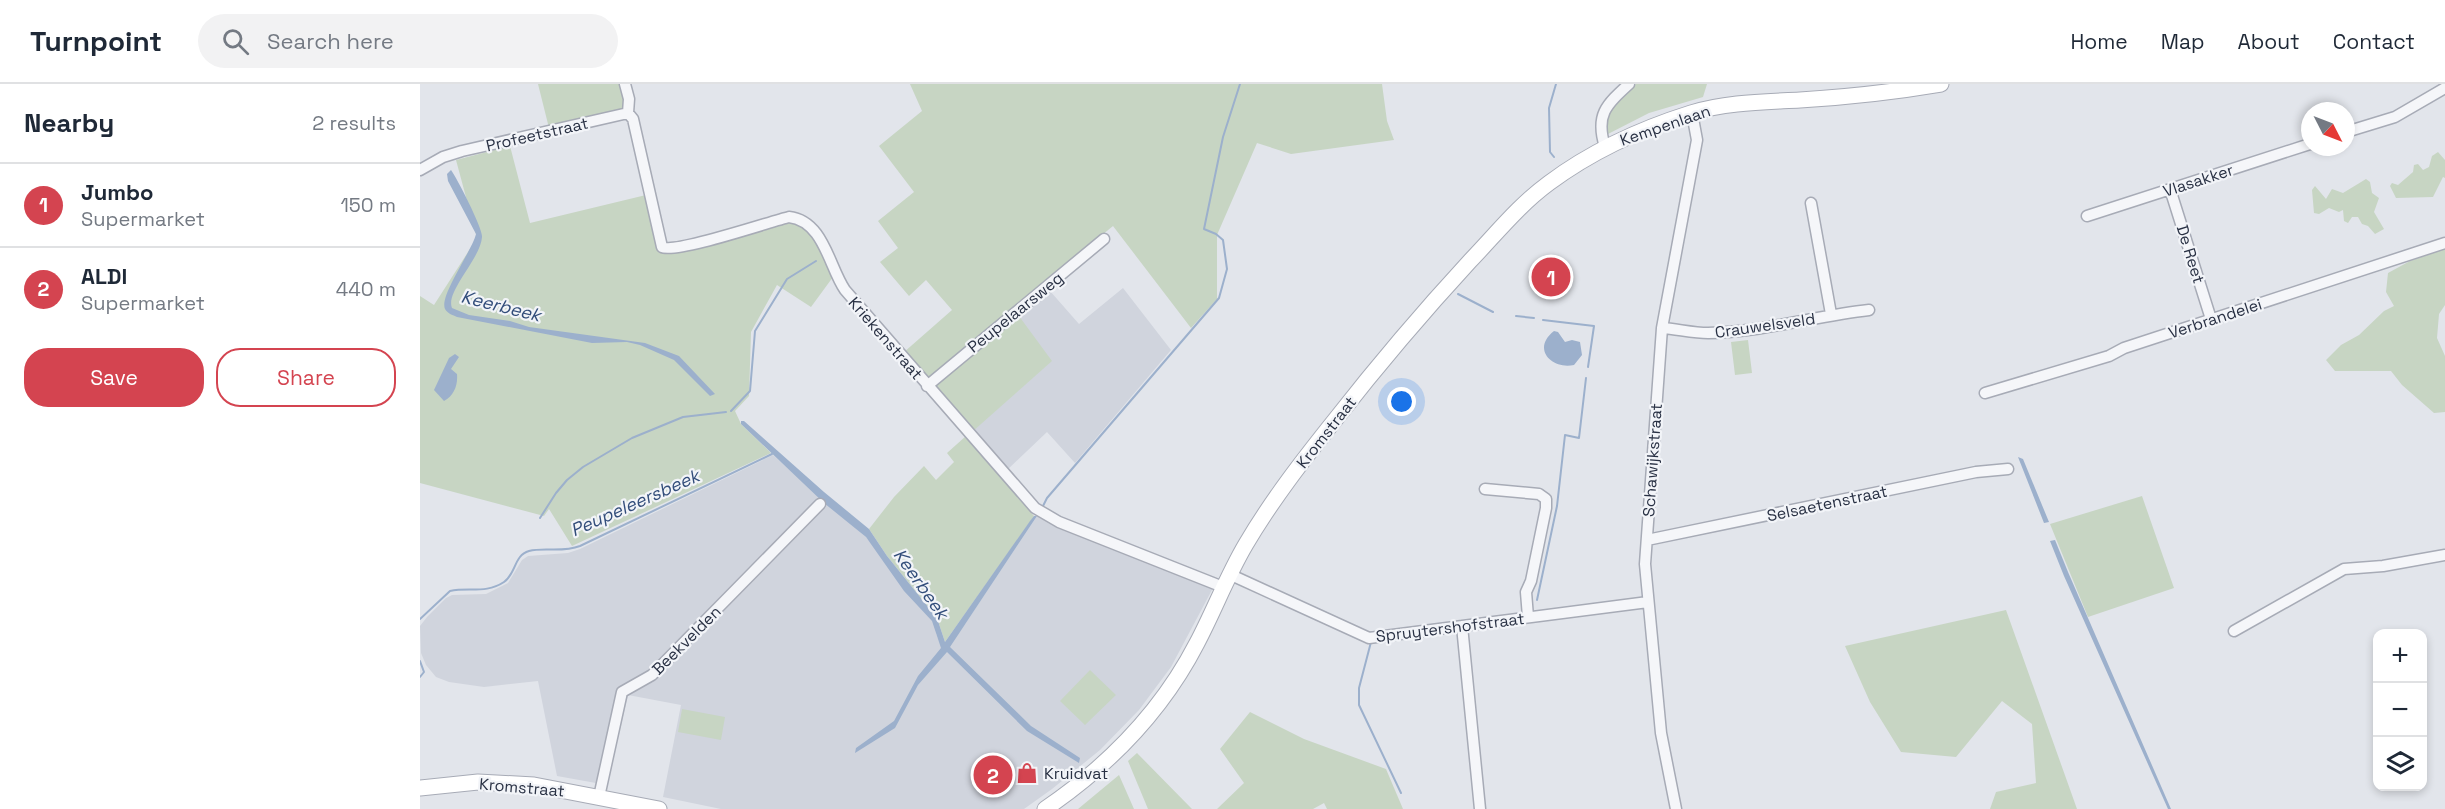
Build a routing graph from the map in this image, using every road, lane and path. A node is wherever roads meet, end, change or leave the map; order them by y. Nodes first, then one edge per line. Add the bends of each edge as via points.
1 (625, 84) edge
2 (1629, 84) edge
3 (1941, 84) edge
4 (2445, 88) edge
5 (628, 113) junction
6 (1692, 113) junction
7 (2355, 129) edge
8 (1605, 147) junction
9 (2301, 147) edge
10 (420, 170) edge
11 (2170, 189) junction
12 (1811, 203) dead end
13 (2087, 216) dead end
14 (1104, 239) dead end
15 (2445, 243) edge
16 (1869, 310) dead end
17 (1831, 314) junction
18 (2211, 319) junction
19 (1662, 328) junction
20 (927, 386) junction
21 (1984, 393) dead end
22 (2008, 469) dead end
23 (1485, 489) dead end
24 (820, 504) dead end
25 (1647, 540) junction
26 (2445, 555) edge
27 (1226, 581) junction
28 (1648, 602) junction
29 (1528, 617) junction
30 (1462, 626) junction
31 (2234, 631) dead end
32 (420, 788) edge
33 (599, 797) junction
34 (659, 809) edge
35 (1045, 809) edge
36 (1480, 809) edge
37 (1676, 809) edge

1 - 5 street
2 - 8 street via 1604,110 1600,120
3 - 6 main road, Kempenlaan via 1855,96 1728,104
4 - 7 street via 2395,117
5 - 10 street, Profeetstraat via 462,151
5 - 20 street, Kriekenstraat via 633,119 662,246 669,249 789,217 802,220 826,250 845,290
6 - 8 main road, Kempenlaan
6 - 19 street, Schawijkstraat via 1697,144
8 - 27 main road, Kromstraat via 1528,200 1443,290 1295,470 1257,525
9 - 11 street, Vlasakker
11 - 13 street, Vlasakker
11 - 18 street, De Reet
12 - 17 street, Crauwelsveld
14 - 20 street, Peupelaarsweg
15 - 18 street, Verbrandelei
16 - 17 street, Crauwelsveld
17 - 19 street, Crauwelsveld via 1752,330 1706,333
18 - 21 street, Verbrandelei via 2109,356
19 - 25 street, Schawijkstraat
20 - 27 street, Kriekenstraat via 1019,491 1046,516
22 - 25 street, Selsaetenstraat via 1977,472
23 - 29 street via 1539,494 1546,499 1526,592
24 - 33 street, Beekvelden via 652,675 622,692
25 - 28 street, Schawijkstraat
26 - 31 street via 2344,569
27 - 30 street, Spruytershofstraat via 1369,638
27 - 35 main road, Kromstraat via 1198,642 1152,713 1101,765
28 - 29 street, Spruytershofstraat
28 - 37 street, Schawijkstraat via 1661,733
29 - 30 street, Spruytershofstraat
30 - 36 street
32 - 33 main road, Kromstraat via 503,782
33 - 34 main road, Kromstraat

